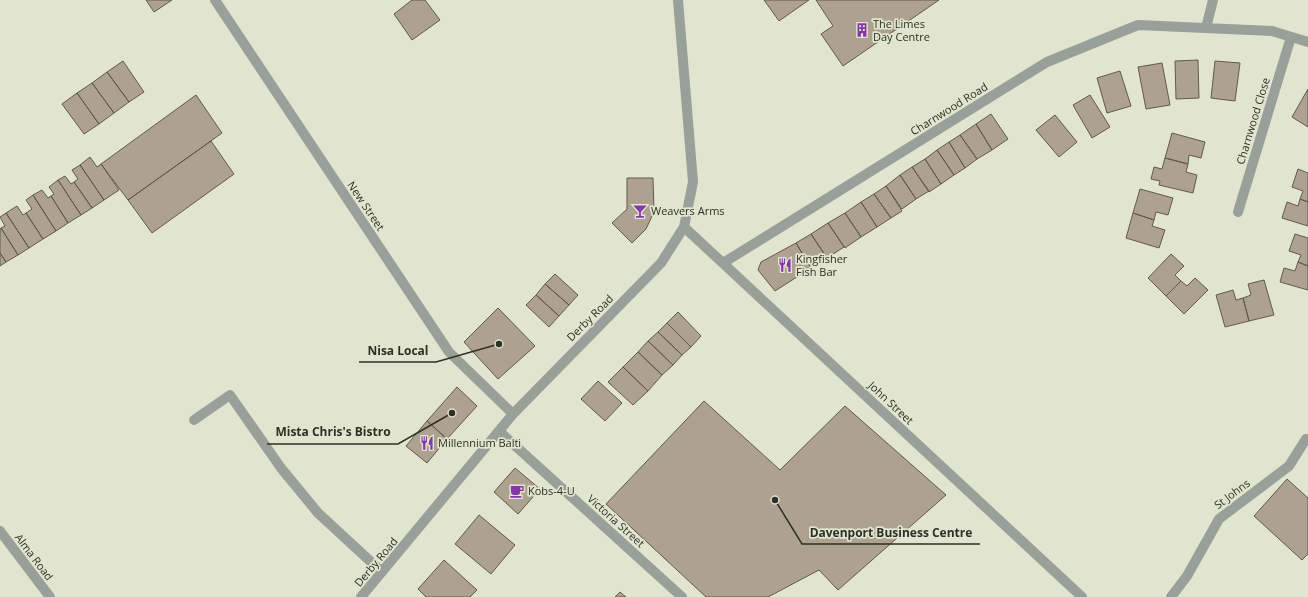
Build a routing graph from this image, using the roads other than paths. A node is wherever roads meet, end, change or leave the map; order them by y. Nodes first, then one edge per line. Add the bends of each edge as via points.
1 (215, 0) edge
2 (678, 0) edge
3 (1213, 0) edge
4 (1206, 28) junction
5 (1291, 37) junction
6 (1308, 42) edge
7 (1238, 212) dead end
8 (684, 227) junction
9 (723, 263) junction
10 (513, 414) junction
11 (194, 420) dead end
12 (499, 431) junction
13 (1306, 439) dead end
14 (0, 531) edge
15 (382, 572) junction
16 (50, 597) edge
17 (362, 597) edge
18 (682, 597) edge
19 (1082, 597) edge
20 (1171, 597) edge

1 - 10 street, New Street via 449,352
2 - 8 street, Derby Road via 693,182
3 - 4 street
4 - 5 street, Charnwood Road via 1272,31
4 - 9 street, Charnwood Road via 1138,25 1047,62
5 - 6 street, Charnwood Road
5 - 7 street, Charnwood Close
8 - 9 street, John Street
8 - 10 street, Derby Road via 661,263
9 - 19 street, John Street
10 - 12 street, Derby Road
11 - 15 street via 230,395 281,468 318,513
12 - 15 street, Derby Road
12 - 18 street, Victoria Street
13 - 20 street, St Johns via 1289,466 1219,519 1187,576
14 - 16 street, Alma Road
15 - 17 street, Derby Road

